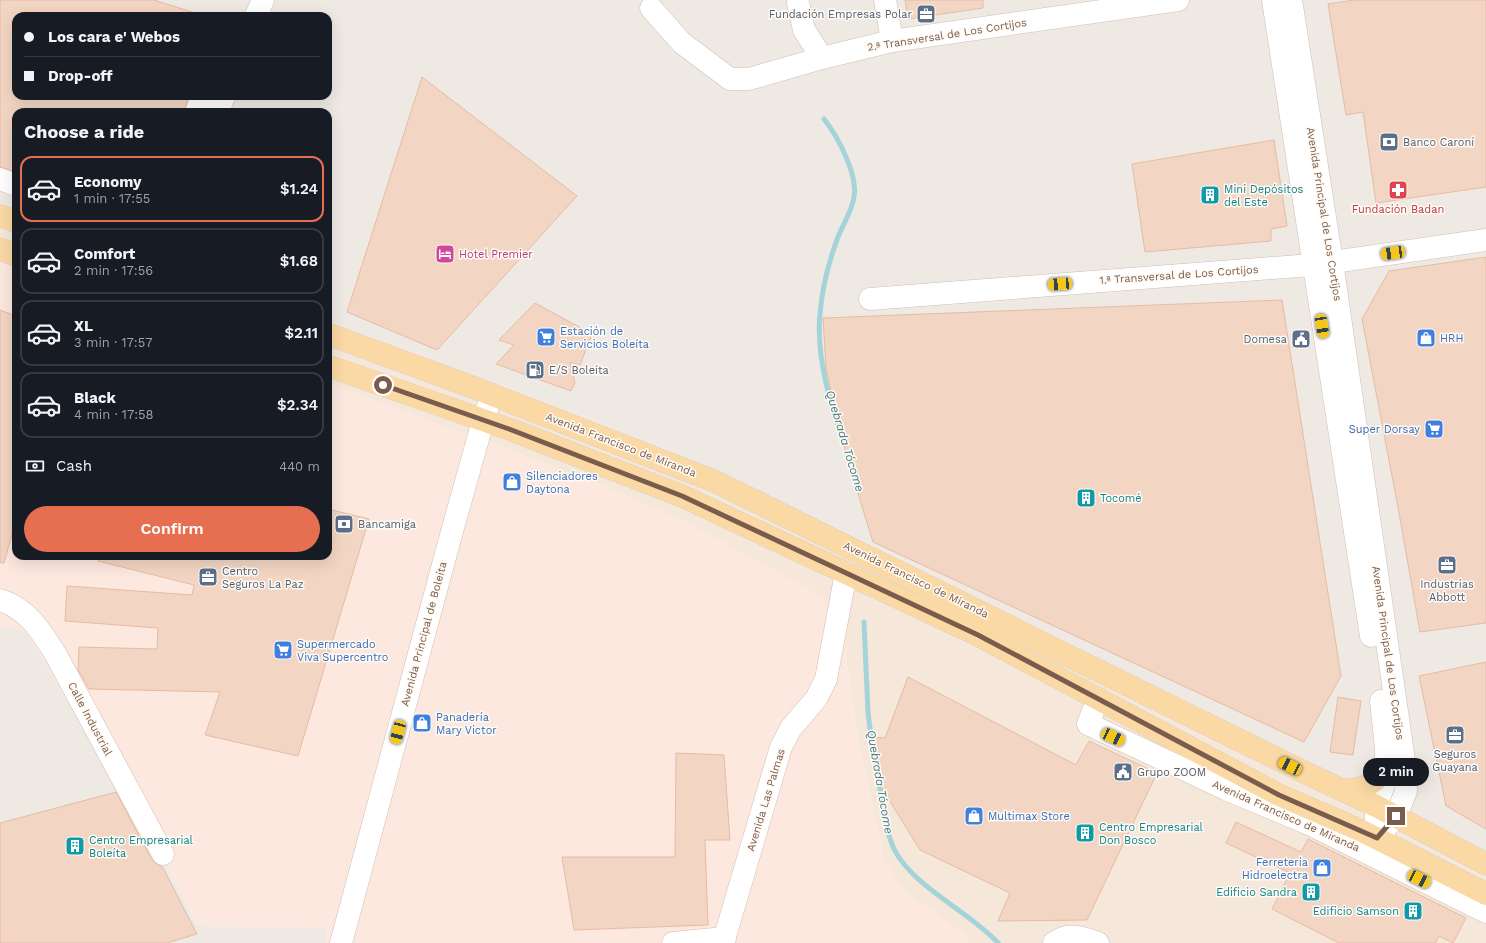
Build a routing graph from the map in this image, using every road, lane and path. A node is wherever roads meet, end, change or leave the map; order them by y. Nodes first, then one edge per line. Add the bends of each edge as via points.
1 (263, 0) edge
2 (885, 0) edge
3 (1178, 0) edge
4 (1273, 0) edge
5 (1291, 0) edge
6 (798, 3) dead end
7 (651, 8) dead end
8 (258, 12) edge
9 (892, 42) junction
10 (822, 58) junction
11 (0, 179) edge
12 (12, 184) edge
13 (0, 216) edge
14 (12, 220) edge
15 (1486, 240) edge
16 (0, 249) edge
17 (12, 254) edge
18 (1322, 263) junction
19 (870, 298) dead end
20 (332, 335) edge
21 (332, 367) edge
22 (492, 395) junction
23 (483, 421) junction
24 (846, 573) junction
25 (0, 600) edge
26 (1386, 770) junction
27 (1343, 790) junction
28 (1376, 806) junction
29 (1396, 816) junction
30 (1317, 819) junction
31 (1377, 838) junction
32 (163, 854) dead end
33 (1486, 864) edge
34 (1405, 872) junction
35 (1486, 894) edge
36 (1486, 912) edge
37 (724, 940) edge
38 (341, 943) edge
39 (673, 943) edge
40 (1054, 943) edge
41 (1098, 943) edge

1 - 8 street
2 - 9 street
3 - 9 street, 2.ª Transversal de Los Cortijos
4 - 18 street, Avenida Principal de Los Cortijos
5 - 18 street, Avenida Principal de Los Cortijos
6 - 10 street via 804,30
7 - 10 street, 2.ª Transversal de Los Cortijos via 682,43 730,78 749,80
9 - 10 street, 2.ª Transversal de Los Cortijos
11 - 12 street
13 - 14 main road
15 - 18 street, 1.ª Transversal de Los Cortijos
16 - 17 main road
18 - 19 street, 1.ª Transversal de Los Cortijos
18 - 26 street, Avenida Principal de Los Cortijos via 1382,710
18 - 29 street, Avenida Principal de Los Cortijos via 1404,760 1406,791
20 - 22 main road, Avenida Francisco de Miranda
21 - 23 main road, Avenida Francisco de Miranda
22 - 23 street, Avenida Principal de Boleíta
22 - 27 main road, Avenida Francisco de Miranda via 714,481
23 - 24 main road, Avenida Francisco de Miranda via 682,496
23 - 38 street, Avenida Principal de Boleíta
24 - 30 main road, Avenida Francisco de Miranda via 978,635 1098,699 1282,804
24 - 37 street, Avenida Las Palmas via 826,679 816,699 791,728 781,747
25 - 32 street, Calle Industrial via 22,610 56,655
26 - 27 main road via 1370,785 1360,789
26 - 28 street, Avenida Principal de Los Cortijos
27 - 28 main road, Avenida Francisco de Miranda
28 - 29 main road, Avenida Francisco de Miranda
28 - 31 street, Avenida Principal de Los Cortijos
29 - 31 street, Avenida Principal de Los Cortijos
29 - 33 main road, Avenida Francisco de Miranda
30 - 31 main road, Avenida Francisco de Miranda
30 - 34 street, Avenida Francisco de Miranda
31 - 34 street
31 - 35 main road, Avenida Francisco de Miranda
34 - 36 street, Avenida Francisco de Miranda
37 - 39 street
40 - 41 street via 1069,936 1080,936

